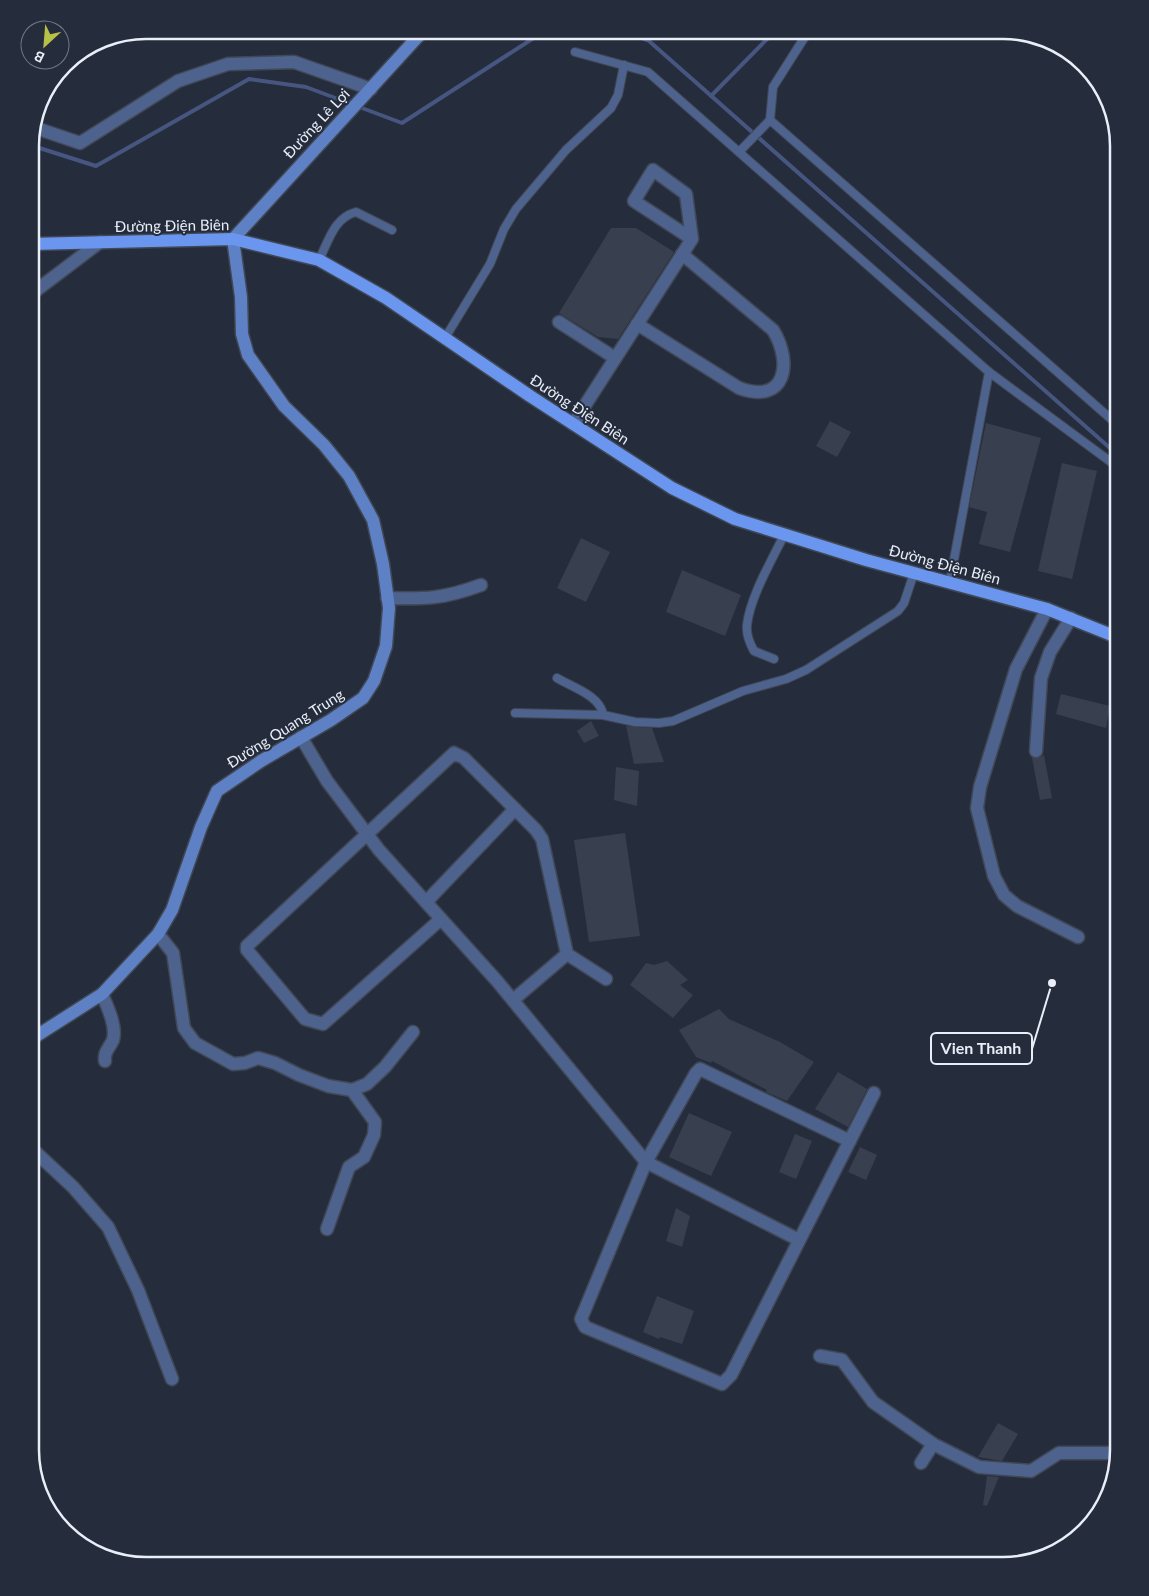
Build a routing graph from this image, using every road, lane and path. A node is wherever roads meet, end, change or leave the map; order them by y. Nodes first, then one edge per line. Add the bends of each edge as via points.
1 (416, 39) edge
2 (803, 39) edge
3 (575, 52) dead end
4 (624, 65) junction
5 (371, 89) junction
6 (768, 122) junction
7 (40, 130) edge
8 (741, 150) junction
9 (392, 230) dead end
10 (233, 239) junction
11 (692, 239) junction
12 (100, 242) junction
13 (39, 244) edge
14 (682, 254) junction
15 (319, 260) junction
16 (39, 288) edge
17 (559, 322) dead end
18 (637, 324) junction
19 (445, 338) junction
20 (616, 358) junction
21 (989, 372) junction
22 (1110, 418) edge
23 (573, 424) junction
24 (1110, 461) edge
25 (784, 535) junction
26 (914, 573) junction
27 (950, 582) junction
28 (481, 585) dead end
29 (387, 598) junction
30 (1047, 609) junction
31 (1072, 618) junction
32 (1110, 634) edge
33 (774, 659) dead end
34 (557, 678) dead end
35 (515, 713) dead end
36 (603, 715) junction
37 (301, 737) junction
38 (1036, 751) dead end
39 (515, 809) junction
40 (368, 835) junction
41 (426, 902) junction
42 (441, 919) junction
43 (158, 934) junction
44 (1078, 937) dead end
45 (567, 954) junction
46 (606, 978) dead end
47 (102, 994) junction
48 (513, 1000) junction
49 (413, 1032) dead end
50 (39, 1034) edge
51 (105, 1061) dead end
52 (352, 1090) junction
53 (874, 1093) dead end
54 (850, 1141) junction
55 (39, 1156) edge
56 (646, 1162) junction
57 (327, 1229) dead end
58 (799, 1240) junction
59 (820, 1356) dead end
60 (172, 1379) dead end
61 (933, 1444) junction
62 (1110, 1454) edge
63 (921, 1463) dead end

1 - 5 street, Đường Lê Lợi
2 - 6 lane via 773,87
3 - 4 lane
4 - 8 lane via 648,72
4 - 19 lane via 618,95 610,108 566,150 516,209 490,264
5 - 7 street via 294,62 228,64 178,81 80,143
5 - 10 street, Đường Lê Lợi
6 - 8 lane
6 - 22 lane
8 - 21 lane
9 - 15 lane via 356,212 345,215 336,224
10 - 12 main road, Đường Điện Biên
10 - 15 main road, Đường Điện Biên
10 - 29 street, Đường Quang Trung via 242,334 248,355 284,406 350,476 373,520
11 - 11 street via 634,201 653,170 686,194
11 - 14 street
12 - 13 main road, Đường Điện Biên
12 - 16 street
14 - 18 street
14 - 18 street via 773,330 781,346 785,366 780,382 770,390 751,392 739,388
15 - 19 main road, Đường Điện Biên via 386,298
17 - 20 street
18 - 20 street
19 - 23 main road, Đường Điện Biên
20 - 23 street
21 - 24 lane
21 - 27 lane
23 - 25 main road, Đường Điện Biên via 672,488 735,519
25 - 26 main road, Đường Điện Biên
25 - 33 lane via 746,626 754,650
26 - 27 main road, Đường Điện Biên
26 - 36 lane via 898,611 806,670 744,691 673,721 635,722
27 - 30 main road, Đường Điện Biên
28 - 29 street via 431,599
29 - 37 street, Đường Quang Trung via 386,646 374,681 363,698
30 - 31 main road, Đường Điện Biên
30 - 44 street via 1016,669 980,788 977,808 994,876 1004,895 1017,906
31 - 32 main road, Đường Điện Biên
31 - 38 street via 1050,652 1041,678
34 - 36 lane via 595,700
35 - 36 lane
37 - 40 street via 327,781
37 - 43 street, Đường Quang Trung via 217,791 172,910
39 - 40 street via 464,758 454,753
39 - 41 street
39 - 45 street via 542,839
40 - 41 street
40 - 42 street via 247,946 248,953 260,968 305,1019 323,1024
41 - 42 street
42 - 48 street
43 - 47 street, Đường Quang Trung
43 - 52 street via 173,953 184,1028 196,1043 233,1064 258,1058 275,1062 328,1086
45 - 46 street
45 - 48 street
47 - 50 street, Đường Quang Trung
47 - 51 street via 110,1012 113,1034 112,1042 104,1052
48 - 56 street
49 - 52 street via 385,1067 367,1084
52 - 57 street via 375,1122 374,1136 364,1156 349,1166
53 - 54 street
54 - 56 street via 700,1069
54 - 58 street
55 - 60 street via 73,1187 108,1228 138,1290
56 - 58 street
56 - 58 street via 581,1319 592,1331 722,1384 731,1375
59 - 61 street via 842,1360 873,1402
61 - 62 street via 979,1467 1031,1471 1059,1453
61 - 63 street

